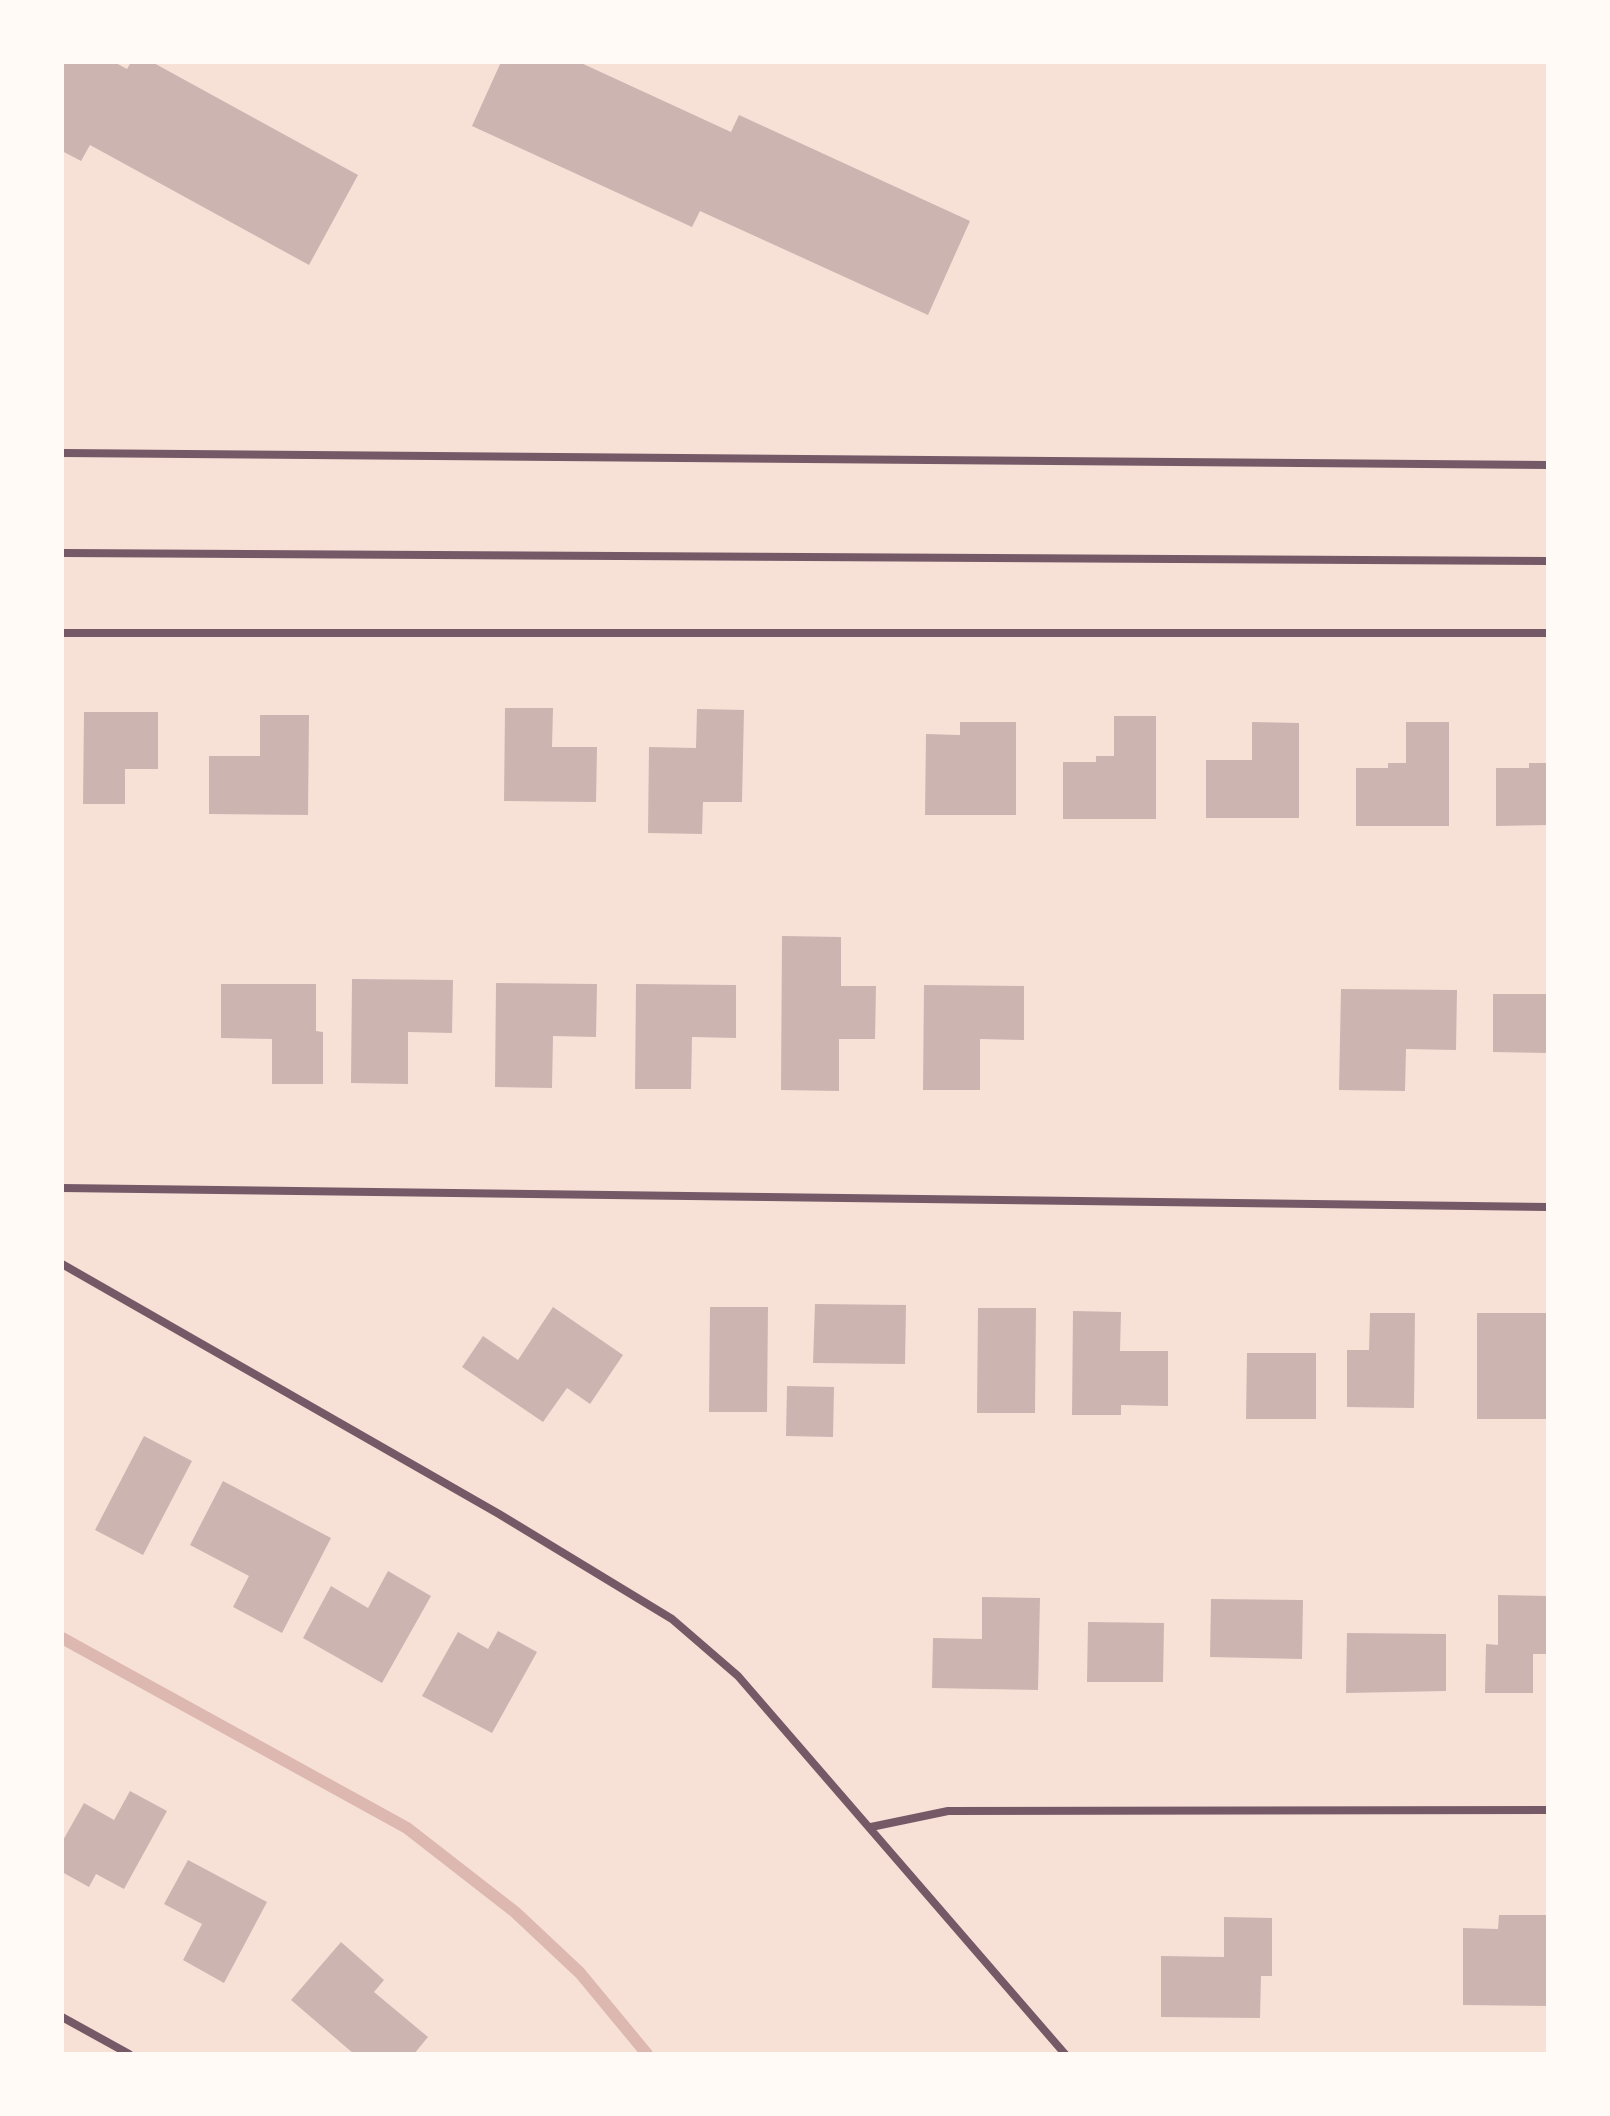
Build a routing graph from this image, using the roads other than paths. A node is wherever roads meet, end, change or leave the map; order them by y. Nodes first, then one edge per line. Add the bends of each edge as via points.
1 (62, 453) edge
2 (1548, 465) edge
3 (62, 553) edge
4 (1548, 561) edge
5 (62, 633) edge
6 (1548, 633) edge
7 (62, 1188) edge
8 (1548, 1207) edge
9 (62, 1264) edge
10 (1548, 1810) edge
11 (871, 1827) junction
12 (62, 2017) edge
13 (129, 2054) edge
14 (1065, 2054) edge

1 - 2 street
3 - 4 street
5 - 6 street
7 - 8 street
9 - 11 street via 672,1619 738,1676
10 - 11 street via 948,1811
11 - 14 street
12 - 13 street

